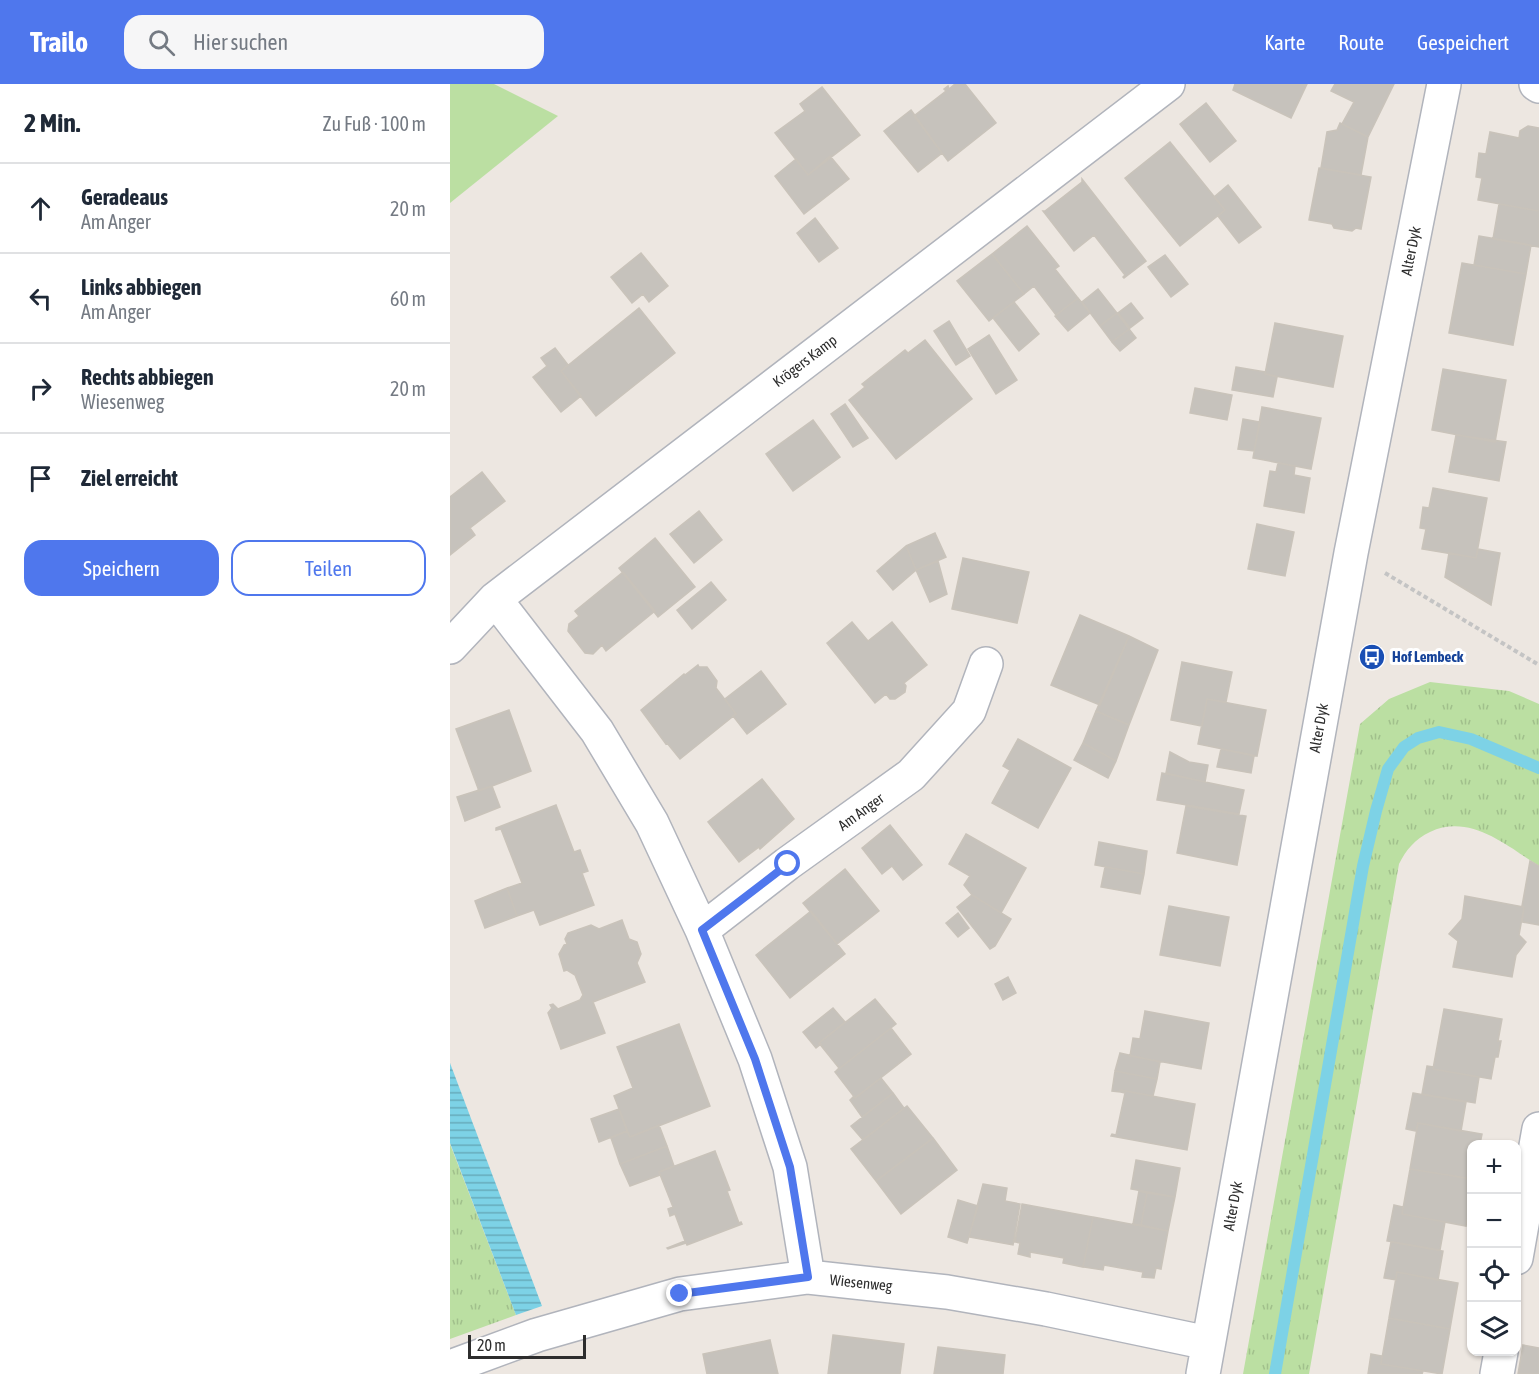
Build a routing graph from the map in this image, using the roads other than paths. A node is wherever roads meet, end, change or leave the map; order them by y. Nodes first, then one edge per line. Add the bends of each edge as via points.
1 (1168, 84) edge
2 (1444, 84) edge
3 (495, 599) junction
4 (450, 647) edge
5 (986, 664) dead end
6 (702, 930) junction
7 (1539, 1130) edge
8 (1518, 1248) edge
9 (808, 1277) junction
10 (1500, 1356) edge
11 (1206, 1358) edge
12 (450, 1367) edge
13 (1497, 1374) edge

1 - 3 street, Krögers Kamp
2 - 11 street, Alter Dyk via 1351,553
3 - 4 street, Krögers Kamp
3 - 6 street via 597,731 652,823
5 - 6 street, Am Anger via 969,711 911,775
6 - 9 street via 755,1059 790,1167
7 - 8 street
9 - 11 street, Wiesenweg via 947,1292 1046,1309
9 - 12 street, Wiesenweg via 680,1294 537,1335
10 - 13 street

